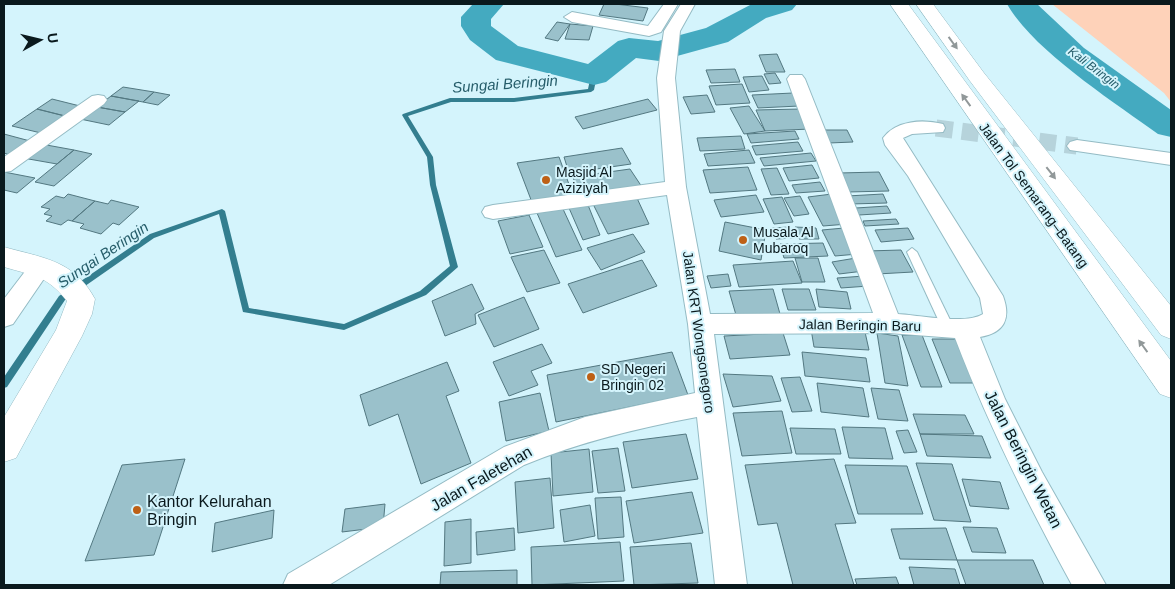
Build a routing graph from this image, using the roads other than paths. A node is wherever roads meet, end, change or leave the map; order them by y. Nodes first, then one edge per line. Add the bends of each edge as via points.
1 (671, 4) edge
2 (688, 4) edge
3 (899, 4) edge
4 (924, 4) edge
5 (572, 17) dead end
6 (796, 79) dead end
7 (98, 100) dead end
8 (936, 128) tunnel mouth
9 (1077, 146) tunnel mouth
10 (1171, 159) edge
11 (4, 166) edge
12 (676, 188) junction
13 (493, 212) dead end
14 (912, 252) dead end
15 (4, 257) edge
16 (62, 281) junction
17 (4, 317) edge
18 (889, 323) junction
19 (700, 324) junction
20 (1171, 327) edge
21 (956, 329) junction
22 (1171, 385) edge
23 (708, 403) junction
24 (4, 447) edge
25 (299, 585) edge
26 (731, 585) edge
27 (1090, 585) edge

1 - 5 street via 655,29 649,31
2 - 12 street, Jalan KRT Wongsonegoro via 672,31 666,78
22 -> 3 main road, Jalan Tol Semarang–Batang
4 -> 20 main road, Jalan Tol Semarang–Batang
6 - 18 street
7 - 11 street
8 - 21 street, Jalan Beringin Baru via 906,129 893,138 991,296 996,310 994,319 984,326
9 - 10 street
12 - 13 street
12 - 19 street, Jalan KRT Wongsonegoro
14 - 21 lane
15 - 16 main road
16 - 17 street
16 - 24 main road via 78,314
18 - 19 street, Jalan Beringin Baru
18 - 21 street, Jalan Beringin Baru
19 - 23 street, Jalan KRT Wongsonegoro
21 - 27 street, Jalan Beringin Wetan via 1032,482
23 - 25 street, Jalan Faletehan via 650,413 546,441 514,456
23 - 26 street, Jalan KRT Wongsonegoro

